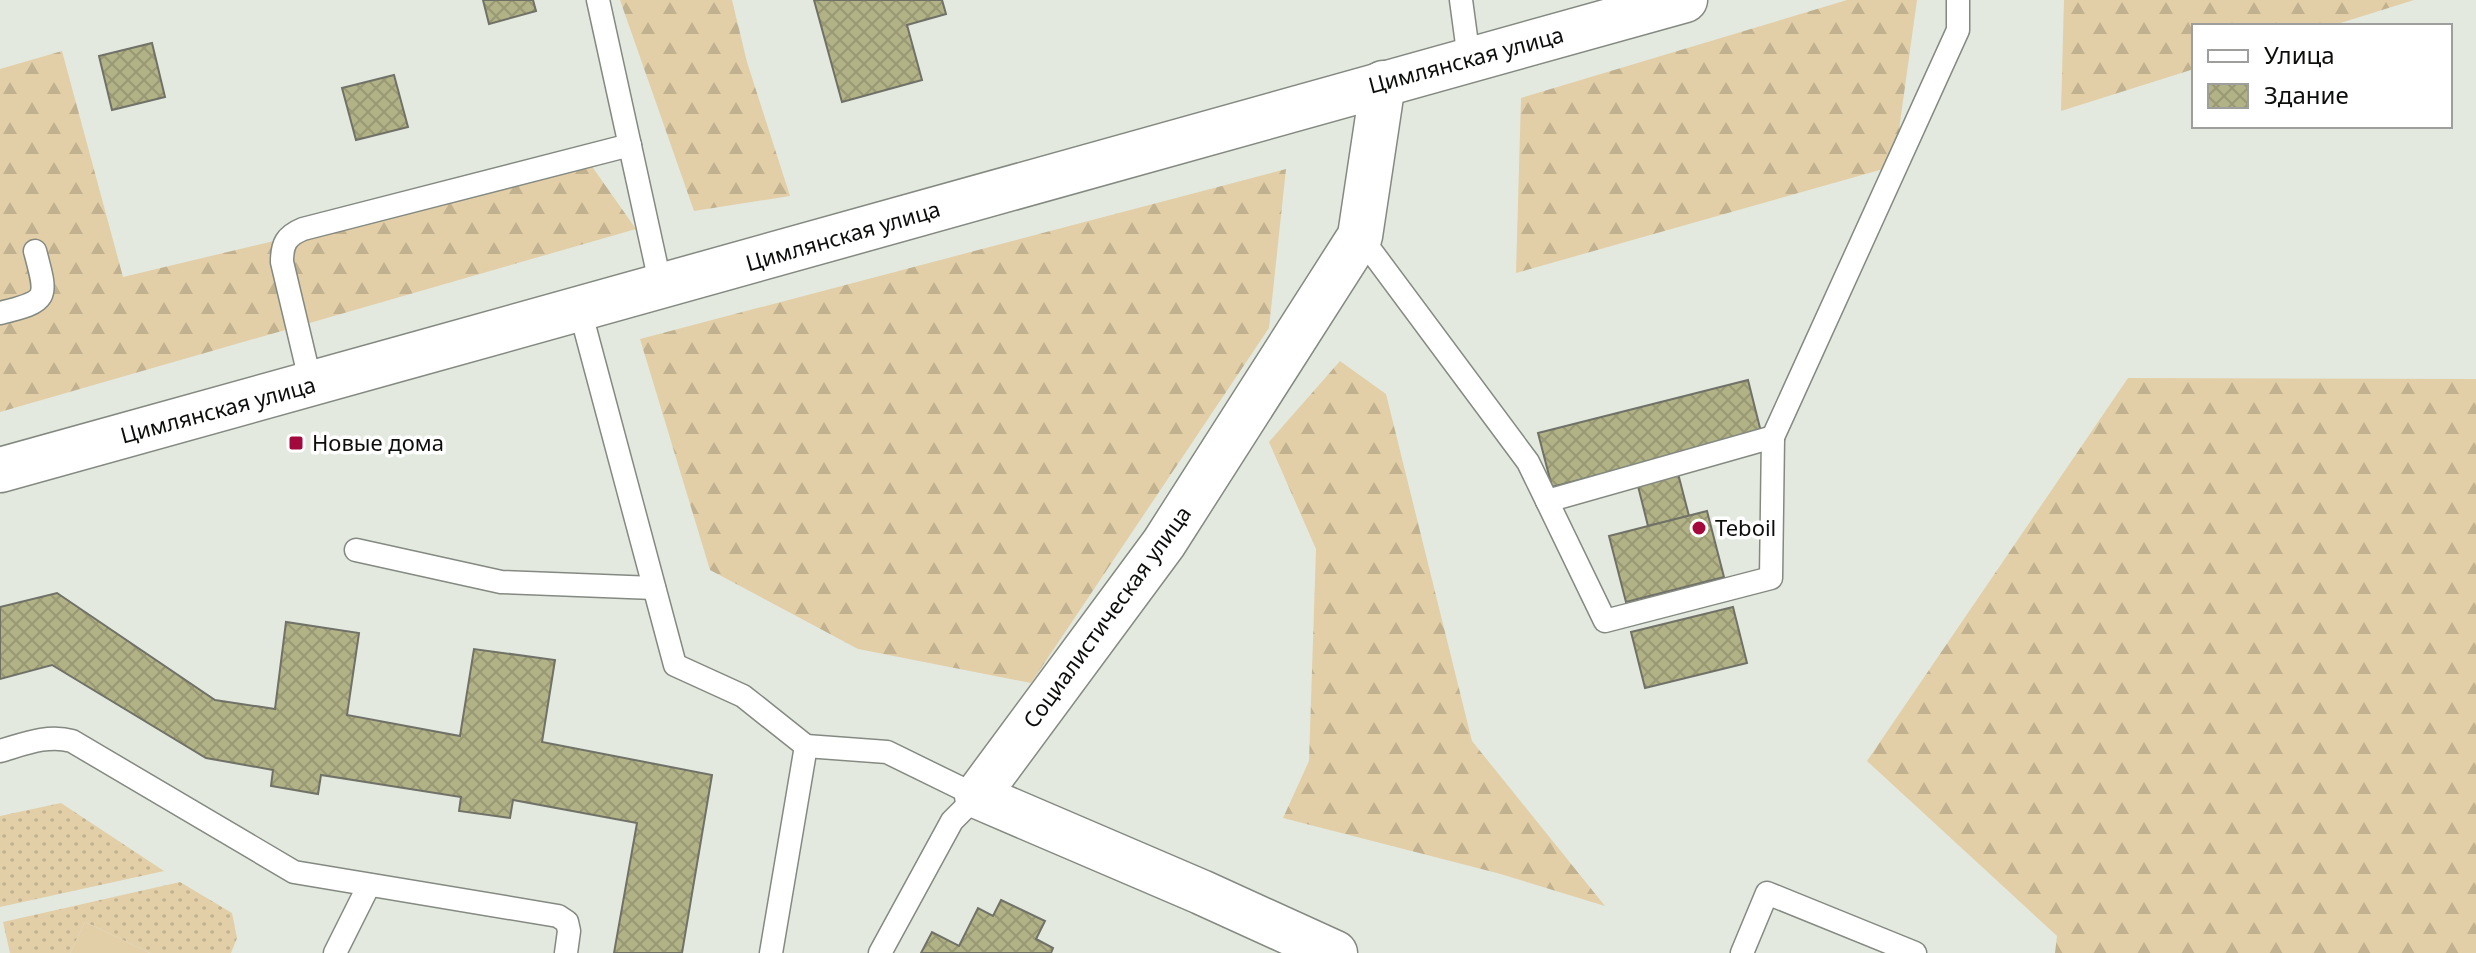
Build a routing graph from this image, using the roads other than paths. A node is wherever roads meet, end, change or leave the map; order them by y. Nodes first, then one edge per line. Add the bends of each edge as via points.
1 (598, 0) edge
2 (1461, 0) edge
3 (1685, 0) edge
4 (1958, 0) edge
5 (1469, 59) junction
6 (1383, 83) junction
7 (630, 145) junction
8 (1360, 236) junction
9 (35, 251) dead end
10 (661, 287) junction
11 (580, 310) junction
12 (0, 313) edge
13 (311, 384) junction
14 (1773, 437) junction
15 (0, 470) edge
16 (1547, 501) junction
17 (356, 550) dead end
18 (654, 588) junction
19 (806, 746) junction
20 (0, 751) edge
21 (977, 796) junction
22 (369, 885) junction
23 (335, 953) edge
24 (566, 953) edge
25 (771, 953) edge
26 (880, 953) edge
27 (1335, 953) edge
28 (1742, 953) edge
29 (1915, 953) edge

1 - 7 lane
2 - 5 lane
3 - 5 main road, Цимлянская улица
4 - 14 lane via 1958,30
5 - 6 main road, Цимлянская улица
6 - 8 main road, Социалистическая улица
6 - 10 main road, Цимлянская улица
7 - 10 lane
7 - 13 lane via 289,235 282,262
8 - 16 lane via 1528,462
8 - 21 main road, Социалистическая улица via 1164,543
9 - 12 lane via 43,282 39,301
10 - 11 main road, Цимлянская улица
11 - 13 main road, Цимлянская улица
11 - 18 lane
13 - 15 main road, Цимлянская улица
14 - 16 lane
14 - 16 lane via 1771,578 1605,621
17 - 18 lane via 501,582
18 - 19 lane via 675,665 743,696
19 - 21 lane via 887,752
19 - 25 lane
20 - 22 lane via 48,738 72,741 281,865
21 - 26 lane via 952,821
21 - 27 main road
22 - 23 lane
22 - 24 lane via 558,916 569,931
28 - 29 lane via 1767,893

